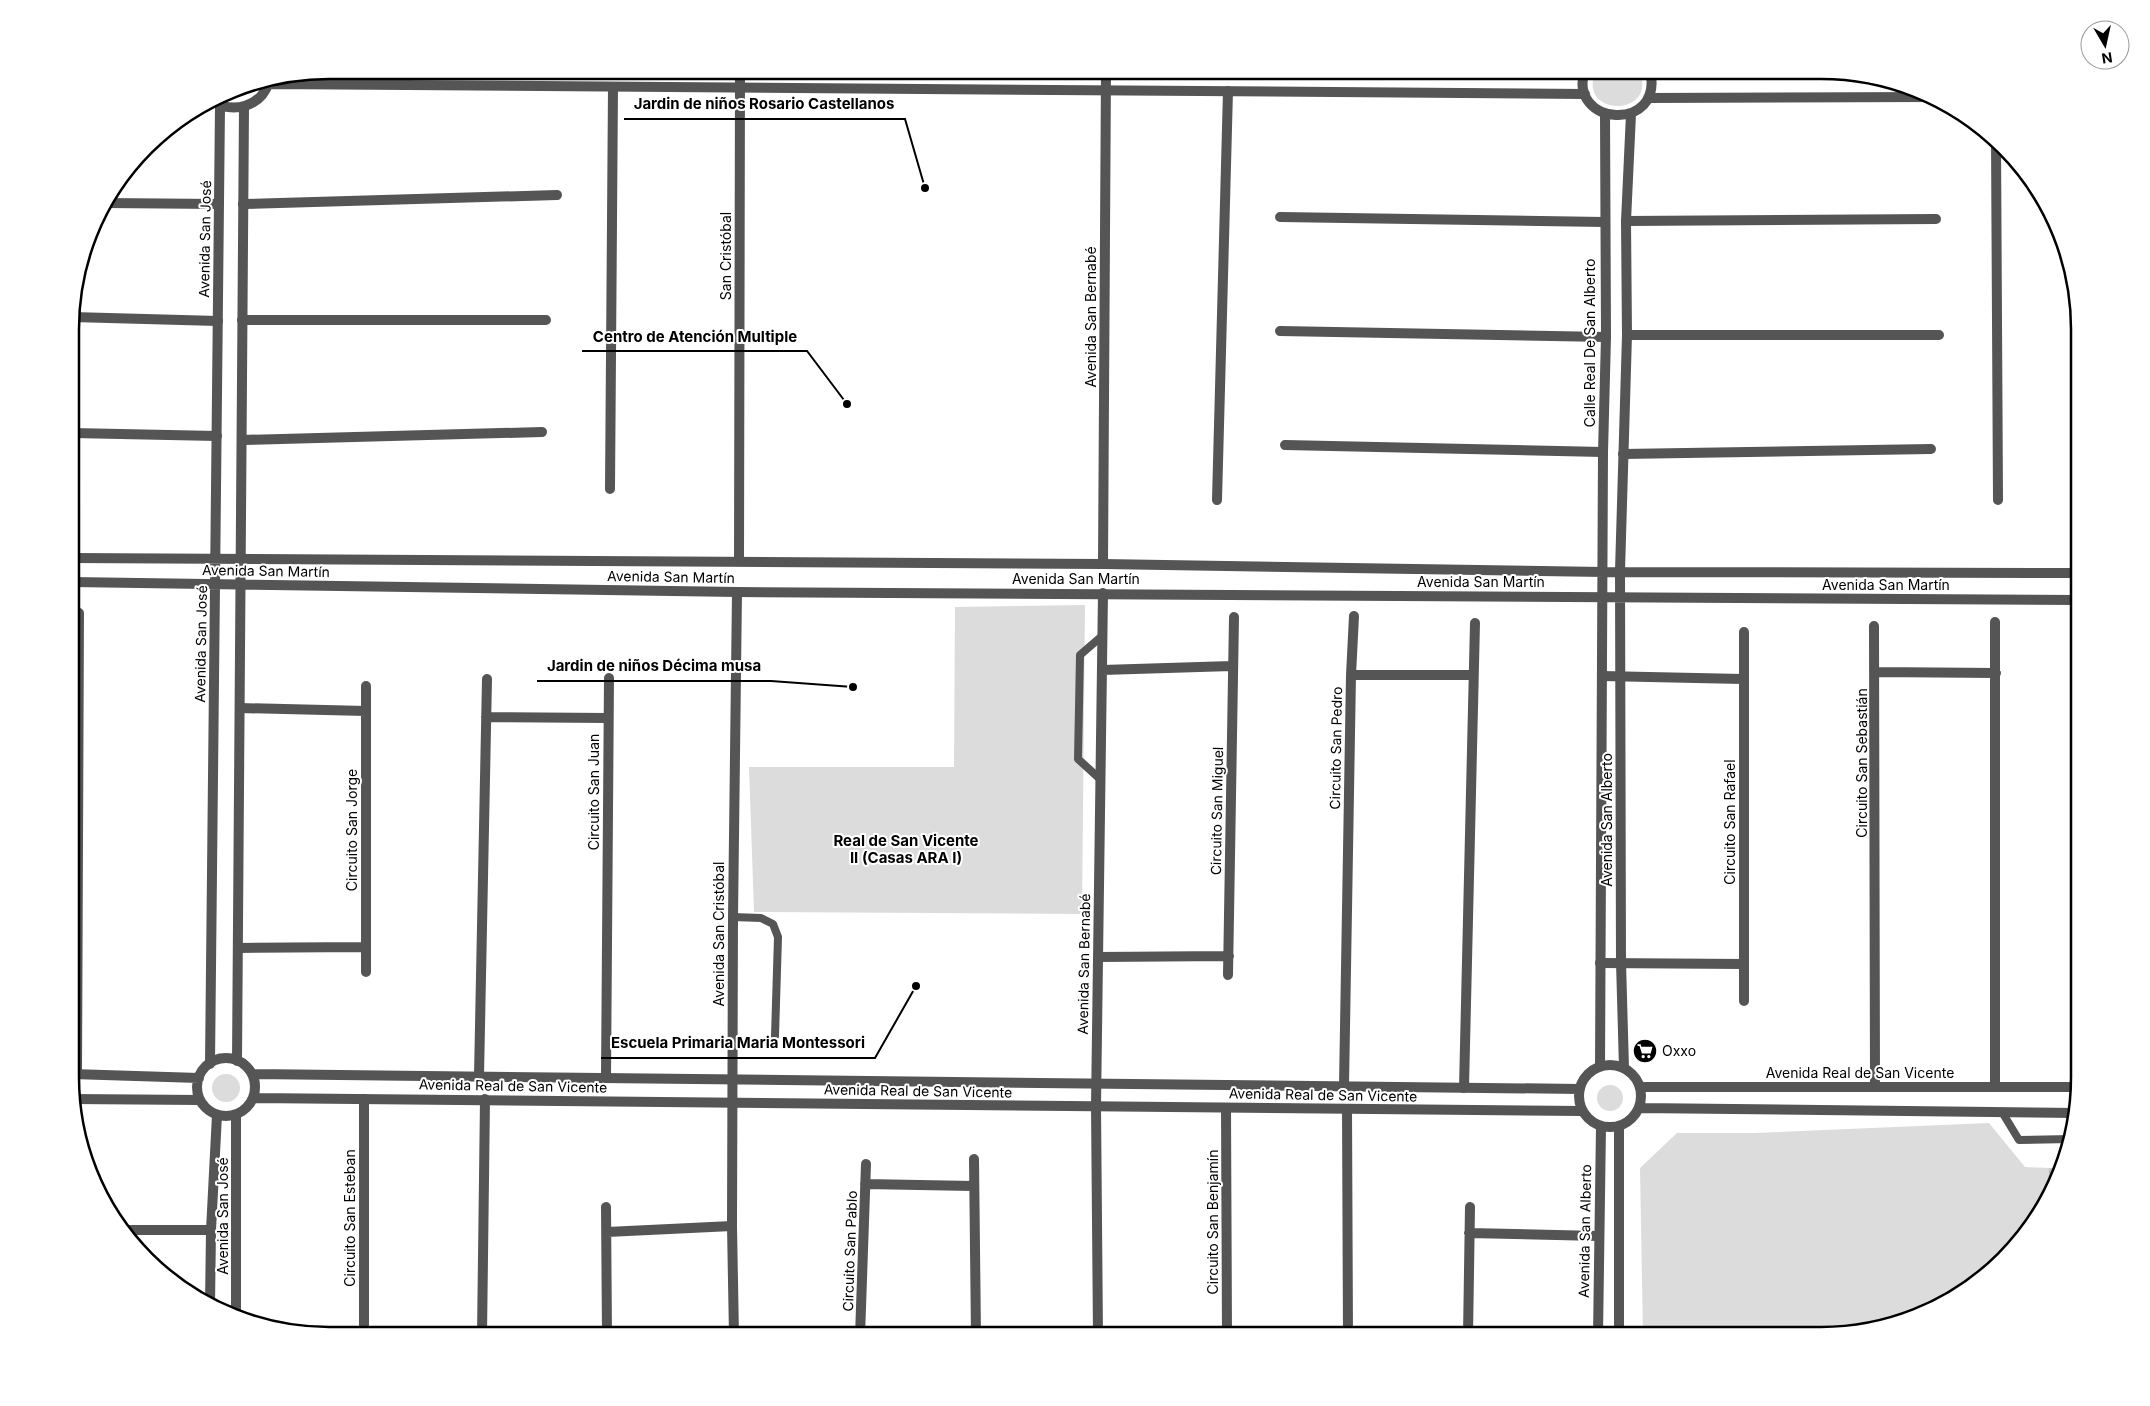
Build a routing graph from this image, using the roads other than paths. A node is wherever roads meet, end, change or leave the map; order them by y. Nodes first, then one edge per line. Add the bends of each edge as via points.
1 (740, 79) edge
2 (1106, 79) edge
3 (1585, 79) edge
4 (1652, 79) edge
5 (284, 83) edge
6 (267, 86) edge
7 (613, 87) junction
8 (740, 88) junction
9 (1106, 90) junction
10 (1228, 91) junction
11 (1585, 94) junction
12 (1915, 97) edge
13 (1648, 98) junction
14 (220, 104) edge
15 (216, 106) edge
16 (244, 107) junction
17 (1605, 114) junction
18 (1630, 114) junction
19 (1996, 150) edge
20 (557, 195) dead end
21 (113, 203) edge
22 (219, 204) junction
23 (243, 204) junction
24 (1280, 217) dead end
25 (1936, 219) dead end
26 (1626, 221) junction
27 (1604, 222) junction
28 (79, 317) edge
29 (242, 320) junction
30 (546, 320) dead end
31 (218, 321) junction
32 (1280, 332) dead end
33 (1626, 334) junction
34 (1939, 335) dead end
35 (1606, 337) junction
36 (542, 432) dead end
37 (79, 433) edge
38 (217, 436) junction
39 (242, 440) junction
40 (1285, 445) dead end
41 (1931, 449) dead end
42 (1603, 452) junction
43 (1623, 454) junction
44 (610, 489) dead end
45 (1217, 500) dead end
46 (1998, 500) dead end
47 (79, 558) edge
48 (241, 558) junction
49 (216, 559) junction
50 (739, 561) junction
51 (1103, 564) junction
52 (1604, 572) junction
53 (1620, 572) junction
54 (2071, 573) edge
55 (79, 582) edge
56 (215, 583) junction
57 (240, 584) junction
58 (737, 592) junction
59 (1103, 593) junction
60 (1620, 596) junction
61 (1603, 597) junction
62 (2071, 600) edge
63 (1354, 616) dead end
64 (1234, 617) dead end
65 (1474, 622) dead end
66 (1995, 622) dead end
67 (1874, 626) dead end
68 (1744, 632) dead end
69 (1102, 636) junction
70 (1232, 666) junction
71 (1102, 670) junction
72 (1876, 672) junction
73 (1996, 673) junction
74 (1351, 675) junction
75 (1473, 675) junction
76 (1602, 676) junction
77 (1620, 676) junction
78 (609, 678) dead end
79 (487, 679) dead end
80 (1744, 679) junction
81 (366, 686) dead end
82 (240, 708) junction
83 (366, 711) junction
84 (486, 717) junction
85 (608, 718) junction
86 (1100, 779) junction
87 (733, 917) junction
88 (365, 947) junction
89 (238, 948) junction
90 (1228, 956) junction
91 (1098, 958) junction
92 (1600, 962) junction
93 (1621, 962) junction
94 (1744, 964) junction
95 (366, 972) dead end
96 (1228, 975) dead end
97 (1744, 1001) dead end
98 (775, 1036) dead end
99 (237, 1060) junction
100 (210, 1064) junction
101 (1600, 1067) junction
102 (1624, 1068) junction
103 (79, 1074) edge
104 (252, 1074) junction
105 (479, 1076) junction
106 (606, 1077) junction
107 (199, 1078) junction
108 (733, 1080) junction
109 (1096, 1083) junction
110 (1344, 1086) junction
111 (1640, 1087) junction
112 (1875, 1087) junction
113 (1994, 1087) junction
114 (2071, 1087) edge
115 (1464, 1088) junction
116 (1580, 1089) junction
117 (253, 1098) junction
118 (80, 1099) edge
119 (364, 1099) junction
120 (485, 1099) junction
121 (200, 1100) junction
122 (733, 1103) junction
123 (1096, 1106) junction
124 (1226, 1108) junction
125 (1640, 1108) junction
126 (1347, 1109) junction
127 (1582, 1111) junction
128 (2002, 1112) junction
129 (2068, 1113) edge
130 (217, 1115) junction
131 (236, 1115) junction
132 (1601, 1126) junction
133 (1619, 1127) junction
134 (2063, 1140) edge
135 (974, 1159) dead end
136 (866, 1164) dead end
137 (865, 1184) junction
138 (973, 1186) junction
139 (606, 1207) dead end
140 (1470, 1207) dead end
141 (732, 1226) junction
142 (130, 1230) edge
143 (211, 1230) junction
144 (607, 1232) junction
145 (1469, 1234) junction
146 (1599, 1236) junction
147 (210, 1297) edge
148 (236, 1309) edge
149 (364, 1327) edge
150 (482, 1327) edge
151 (607, 1327) edge
152 (734, 1327) edge
153 (860, 1327) edge
154 (976, 1327) edge
155 (1098, 1327) edge
156 (1227, 1327) edge
157 (1348, 1327) edge
158 (1468, 1327) edge
159 (1598, 1327) edge
160 (1620, 1327) edge

1 - 8 street, San Cristóbal
2 - 9 street, Avenida San Bernabé
3 - 11 street
4 - 13 street
5 - 7 street
6 - 16 street via 259,98
7 - 8 street
7 - 44 street
8 - 9 street
8 - 50 street, San Cristóbal
9 - 10 street
9 - 51 street, Avenida San Bernabé
10 - 11 street
10 - 45 street
11 - 17 street via 1596,110
12 - 13 street
13 - 18 street via 1641,108
14 - 16 street
15 - 22 street, Avenida San José
16 - 23 street
17 - 18 street via 1618,117
17 - 27 street, Calle Real De San Alberto
18 - 26 street
19 - 46 street
20 - 23 street
21 - 22 street
22 - 31 street, Avenida San José
23 - 29 street
24 - 27 street
25 - 26 street
26 - 33 street
27 - 35 street, Calle Real De San Alberto
28 - 31 street
29 - 30 street
29 - 39 street
31 - 38 street, Avenida San José
32 - 35 street
33 - 34 street
33 - 43 street
35 - 42 street, Calle Real De San Alberto
36 - 39 street
37 - 38 street
38 - 49 street, Avenida San José
39 - 48 street
40 - 42 street
41 - 43 street
42 - 52 street, Calle Real De San Alberto
43 - 53 street
47 - 49 street, Avenida San Martín
48 - 49 street, Avenida San Martín
48 - 50 street, Avenida San Martín
48 - 57 street
49 - 56 street, Avenida San José
50 - 51 street, Avenida San Martín
51 - 52 street, Avenida San Martín
52 - 53 street, Avenida San Martín
52 - 61 street, Avenida San Alberto
53 - 54 street, Avenida San Martín
53 - 60 street, Avenida San Alberto
55 - 56 street, Avenida San Martín
56 - 57 street, Avenida San Martín
56 - 100 street, Avenida San José
57 - 58 street, Avenida San Martín
57 - 82 street
58 - 59 street, Avenida San Martín
58 - 87 street, Avenida San Cristóbal
59 - 61 street, Avenida San Martín
59 - 69 street, Avenida San Bernabé
60 - 61 street, Avenida San Martín
60 - 62 street, Avenida San Martín
60 - 77 street, Avenida San Alberto
61 - 76 street, Avenida San Alberto
63 - 74 street
64 - 70 street, Circuito San Miguel
65 - 75 street
66 - 73 street
67 - 72 street
68 - 80 street, Circuito San Rafael
69 - 71 street, Avenida San Bernabé
69 - 86 lane via 1080,655 1078,759
70 - 71 street
70 - 90 street, Circuito San Miguel
71 - 86 street, Avenida San Bernabé
72 - 73 street, Circuito San Sebastián
72 - 112 street, Circuito San Sebastián
73 - 113 street
74 - 75 street, Circuito San Pedro
74 - 110 street, Circuito San Pedro
75 - 115 street
76 - 77 street
76 - 92 street, Avenida San Alberto
77 - 80 street
77 - 93 street, Avenida San Alberto
78 - 85 street
79 - 84 street
80 - 94 street, Circuito San Rafael
81 - 83 street, Circuito San Jorge
82 - 83 street
82 - 89 street
83 - 88 street, Circuito San Jorge
84 - 85 street, Circuito San Juan
84 - 105 street
85 - 106 street, Circuito San Juan
86 - 91 street, Avenida San Bernabé
87 - 98 lane via 761,918 773,924 778,938
87 - 108 street, Avenida San Cristóbal
88 - 89 street
88 - 95 street, Circuito San Jorge
89 - 99 street
90 - 91 street
90 - 96 street, Circuito San Miguel
91 - 109 street, Avenida San Bernabé
92 - 93 street
92 - 101 street, Avenida San Alberto
93 - 94 street
93 - 102 street, Avenida San Alberto
94 - 97 street, Circuito San Rafael
99 - 100 street via 228,1058
99 - 104 street
100 - 107 street
101 - 102 street via 1616,1065
101 - 116 street via 1587,1075
102 - 111 street via 1631,1072
103 - 107 street
104 - 105 street, Avenida Real de San Vicente
104 - 117 street via 255,1083
105 - 106 street, Avenida Real de San Vicente
106 - 108 street, Avenida Real de San Vicente
107 - 121 street
108 - 109 street, Avenida Real de San Vicente
108 - 122 street, Avenida San Cristóbal
109 - 110 street, Avenida Real de San Vicente
109 - 123 street, Avenida San Bernabé
110 - 115 street, Avenida Real de San Vicente
111 - 112 street, Avenida Real de San Vicente
111 - 125 street
112 - 113 street, Avenida Real de San Vicente
113 - 114 street, Avenida Real de San Vicente
115 - 116 street, Avenida Real de San Vicente
116 - 127 street
117 - 119 street, Avenida Real de San Vicente
117 - 131 street via 245,1110
118 - 121 street
119 - 120 street, Avenida Real de San Vicente
119 - 149 street, Circuito San Esteban
120 - 122 street, Avenida Real de San Vicente
120 - 150 street
121 - 130 street
122 - 123 street, Avenida Real de San Vicente
122 - 141 street, Avenida San Cristóbal
123 - 124 street, Avenida Real de San Vicente
123 - 155 street, Avenida San Bernabé
124 - 126 street, Avenida Real de San Vicente
124 - 156 street, Circuito San Benjamín
125 - 128 street
125 - 133 street via 1628,1123
126 - 127 street, Avenida Real de San Vicente
126 - 157 street
127 - 132 street
128 - 129 street
128 - 134 lane via 2019,1140
130 - 131 street
130 - 143 street, Avenida San José
131 - 148 street, Avenida San José
132 - 133 street
132 - 146 street, Avenida San Alberto
133 - 160 street
135 - 138 street
136 - 137 street
137 - 138 street, Circuito San Pablo
137 - 153 street, Circuito San Pablo
138 - 154 street
139 - 144 street
140 - 145 street
141 - 144 street
141 - 152 street, Avenida San Cristóbal
142 - 143 street
143 - 147 street, Avenida San José
144 - 151 street
145 - 146 street
145 - 158 street
146 - 159 street, Avenida San Alberto

